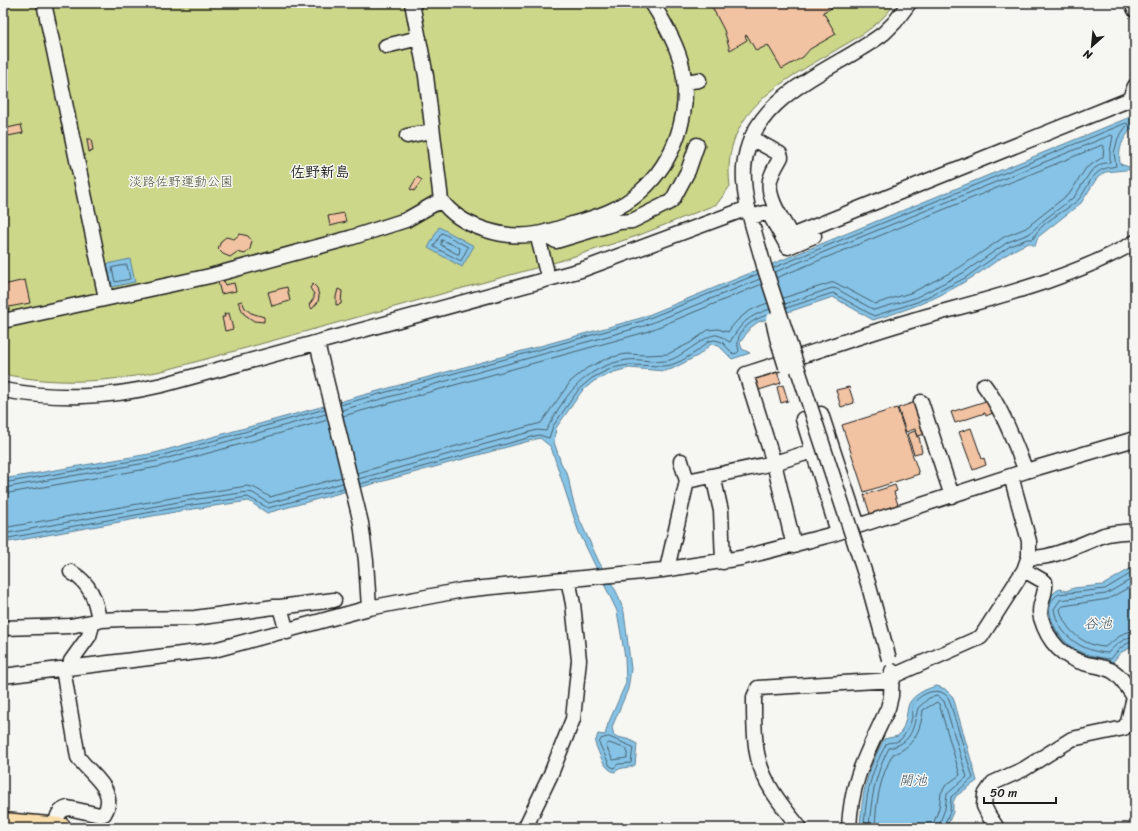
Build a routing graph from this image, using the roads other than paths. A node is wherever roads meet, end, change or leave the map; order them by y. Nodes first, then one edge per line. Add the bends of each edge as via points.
1 (44, 3) edge
2 (412, 3) edge
3 (653, 3) edge
4 (908, 3) edge
5 (1132, 3) edge
6 (1135, 10) edge
7 (419, 38) junction
8 (386, 46) dead end
9 (699, 80) dead end
10 (684, 82) junction
11 (1135, 86) edge
12 (1135, 99) edge
13 (432, 131) junction
14 (407, 136) dead end
15 (751, 138) junction
16 (697, 145) dead end
17 (441, 200) junction
18 (749, 212) junction
19 (543, 233) junction
20 (1135, 242) edge
21 (764, 266) junction
22 (546, 269) dead end
23 (106, 298) junction
24 (3, 321) edge
25 (317, 343) junction
26 (984, 385) dead end
27 (3, 390) edge
28 (921, 402) dead end
29 (1135, 439) edge
30 (813, 450) junction
31 (681, 461) dead end
32 (774, 463) junction
33 (1026, 471) junction
34 (713, 476) junction
35 (1011, 476) junction
36 (687, 481) junction
37 (952, 496) junction
38 (858, 526) junction
39 (1135, 531) edge
40 (838, 532) junction
41 (794, 546) junction
42 (1029, 556) junction
43 (723, 562) junction
44 (667, 569) junction
45 (1024, 570) junction
46 (71, 572) dead end
47 (568, 579) junction
48 (334, 600) dead end
49 (280, 608) junction
50 (369, 608) junction
51 (96, 621) junction
52 (3, 628) edge
53 (287, 632) junction
54 (66, 669) junction
55 (3, 676) edge
56 (893, 678) junction
57 (1134, 698) edge
58 (3, 823) edge
59 (57, 828) edge
60 (525, 828) edge
61 (800, 828) edge
62 (849, 828) edge
63 (997, 828) edge

1 - 23 street
2 - 7 street
3 - 10 street via 678,54
4 - 15 street via 896,22 876,39 780,100 760,122
5 - 6 street
7 - 8 street
7 - 13 street
9 - 10 street
10 - 19 street via 684,106 678,137 668,157 648,184 633,198 606,214
11 - 15 street via 1126,101 794,234 789,232 773,202 770,186 770,178 781,157 780,154
12 - 18 street via 1132,106 788,247 770,215 765,212
13 - 14 street
13 - 17 street
15 - 18 street via 744,169
16 - 19 street via 681,185 673,199 666,204 632,221 619,222 556,241
17 - 19 street via 445,207 461,218 484,229 511,234
17 - 23 street via 406,220 350,238 210,276
18 - 21 street
18 - 25 street via 588,268
19 - 22 street
20 - 32 street via 1095,264 1042,284 872,332 746,374
21 - 30 street, bridge via 777,338
21 - 38 street, bridge via 795,333
21 - 56 street, bridge via 868,583
23 - 24 street
25 - 27 street via 116,395 43,396
25 - 50 street via 365,550
26 - 33 street via 991,394
28 - 37 street
29 - 33 street
30 - 32 street
30 - 40 street
31 - 36 street
32 - 34 street
32 - 41 street
33 - 35 street
34 - 36 street
34 - 43 street via 721,511
35 - 37 street
35 - 42 street via 1029,541
36 - 44 street
37 - 38 street
38 - 40 street
39 - 42 street via 1104,535 1045,557
40 - 41 street
41 - 43 street
42 - 45 street
43 - 44 street
44 - 47 street
45 - 56 street via 981,637
45 - 57 street via 1045,582 1045,592 1040,604 1041,617 1056,647 1073,659 1114,672
46 - 51 street via 84,580 95,599
47 - 50 street via 463,590
47 - 60 street via 579,660 573,719
48 - 49 street
49 - 51 street via 196,618
49 - 53 street
50 - 53 street
51 - 52 street via 70,626
51 - 54 street via 89,636
53 - 54 street via 205,652
54 - 55 street
54 - 59 street via 78,757 105,786 109,804 104,814 100,815 63,809 59,812
56 - 61 street via 758,688 754,697 757,754 778,801
56 - 62 street via 888,708 855,782
57 - 63 street via 1124,728 1072,739 1024,769 993,783 985,795 984,806
58 - 59 highway

